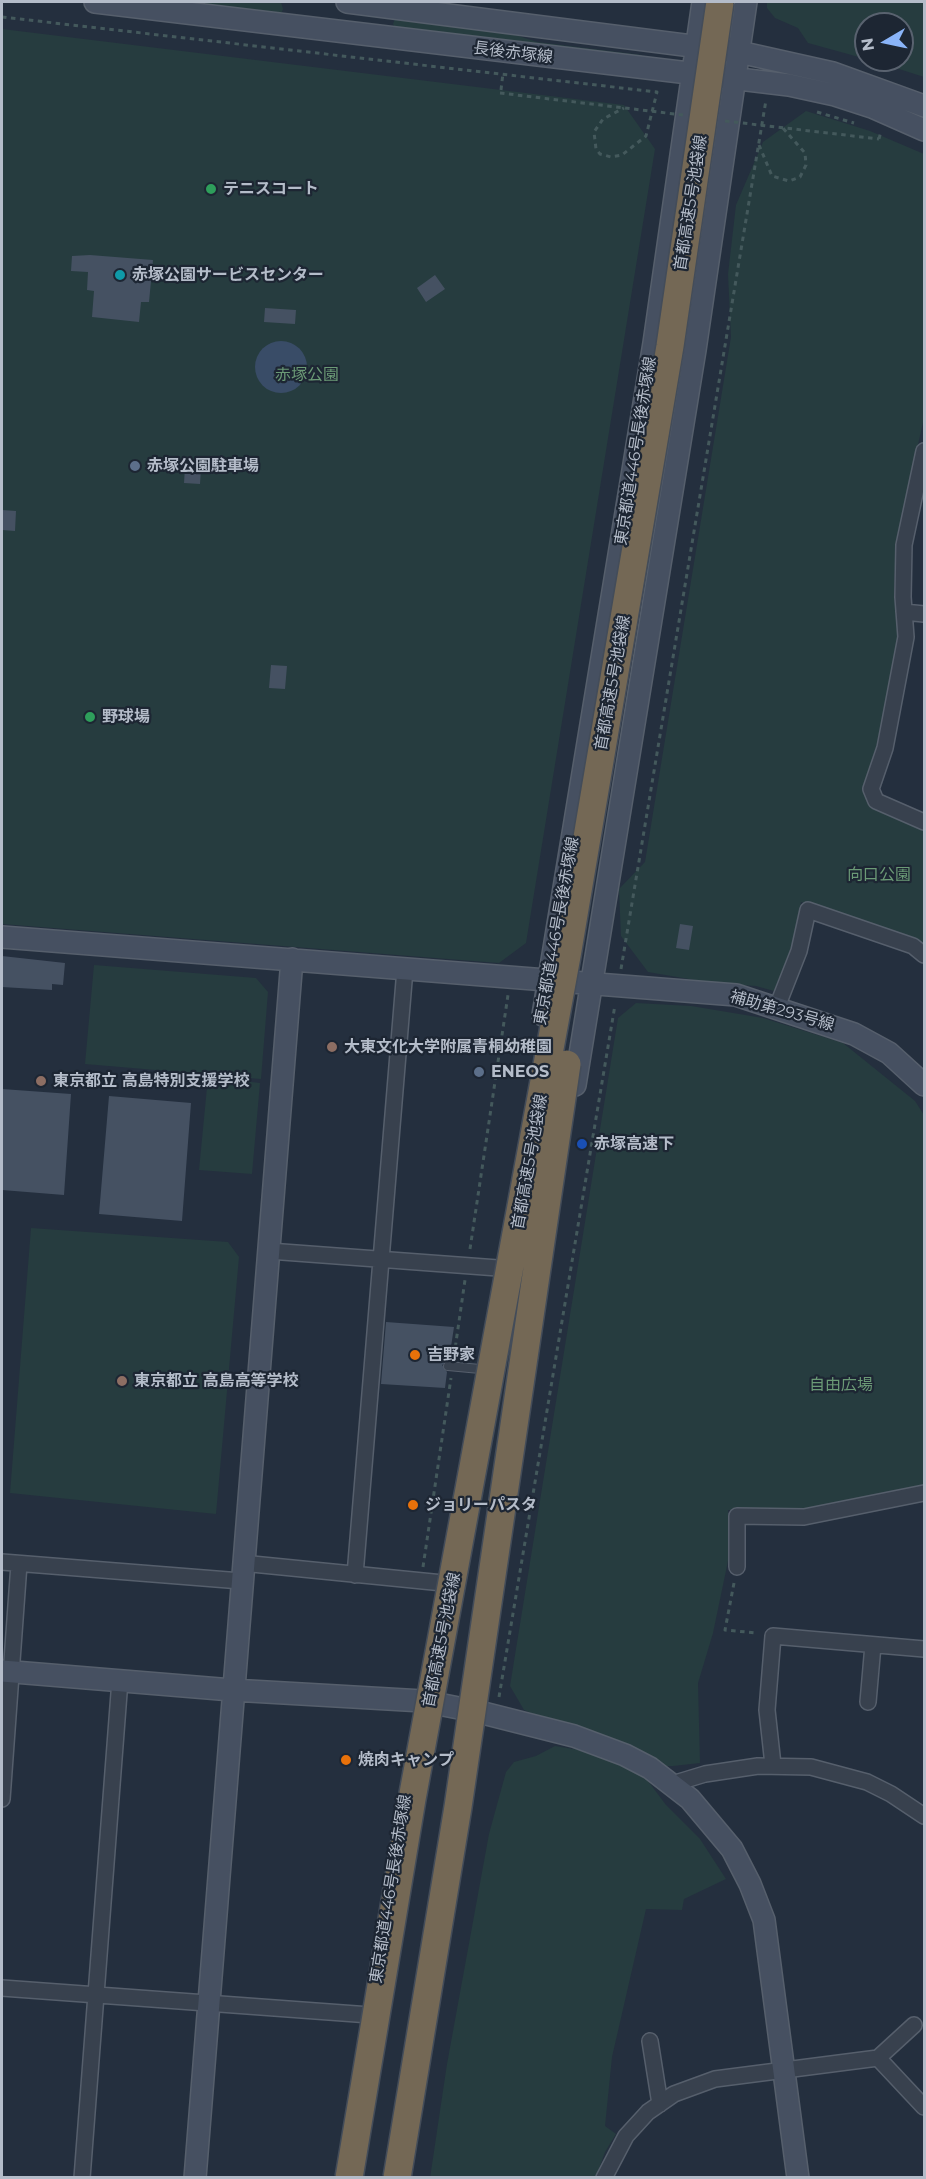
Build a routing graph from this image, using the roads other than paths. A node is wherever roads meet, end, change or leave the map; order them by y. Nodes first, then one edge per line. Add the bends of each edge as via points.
1 (95, 2) edge
2 (340, 2) edge
3 (347, 2) edge
4 (703, 2) edge
5 (720, 2) edge
6 (733, 2) edge
7 (746, 2) edge
8 (337, 32) junction
9 (698, 46) junction
10 (740, 52) junction
11 (694, 75) junction
12 (737, 78) junction
13 (924, 106) edge
14 (924, 130) edge
15 (924, 451) edge
16 (904, 612) junction
17 (924, 614) edge
18 (924, 822) edge
19 (2, 938) edge
20 (924, 954) edge
21 (292, 959) junction
22 (405, 969) junction
23 (549, 979) junction
24 (591, 983) junction
25 (777, 1006) junction
26 (924, 1085) edge
27 (552, 1097) junction
28 (269, 1251) junction
29 (383, 1259) junction
30 (498, 1268) junction
31 (448, 1366) dead end
32 (480, 1369) junction
33 (924, 1493) edge
34 (2, 1562) edge
35 (19, 1564) junction
36 (737, 1567) road end
37 (242, 1572) junction
38 (355, 1575) junction
39 (443, 1583) junction
40 (873, 1645) junction
41 (924, 1649) edge
42 (6, 1671) edge
43 (120, 1680) junction
44 (232, 1689) junction
45 (423, 1701) junction
46 (868, 1702) dead end
47 (488, 1714) junction
48 (773, 1765) junction
49 (672, 1784) junction
50 (2, 1799) edge
51 (924, 1816) edge
52 (2, 1988) edge
53 (96, 1995) junction
54 (208, 2003) junction
55 (370, 2015) junction
56 (914, 2025) dead end
57 (650, 2041) dead end
58 (878, 2058) junction
59 (784, 2068) junction
60 (660, 2104) junction
61 (924, 2107) edge
62 (82, 2178) edge
63 (195, 2178) edge
64 (343, 2178) edge
65 (349, 2178) edge
66 (368, 2178) edge
67 (380, 2178) edge
68 (397, 2178) edge
69 (402, 2178) edge
70 (604, 2178) edge
71 (798, 2178) edge

1 - 8 main road, 長後赤塚線
2 - 8 main road
3 - 9 main road, 長後赤塚線
4 - 9 main road, 東京都道446号長後赤塚線
5 - 27 highway, 首都高速5号池袋線, bridge
6 - 27 highway, 首都高速5号池袋線, bridge via 683,348
7 - 10 main road
8 - 11 main road, 長後赤塚線
9 - 10 main road, 長後赤塚線
9 - 11 main road, 東京都道446号長後赤塚線
10 - 12 main road
10 - 13 main road, 長後赤塚線 via 833,73
11 - 12 main road, 長後赤塚線
11 - 23 main road, 東京都道446号長後赤塚線
12 - 14 main road, 長後赤塚線 via 835,95
12 - 24 main road
15 - 16 street via 904,545
16 - 17 street
16 - 18 street via 906,638 885,748 872,789 876,801
19 - 21 main road, 補助第293号線
20 - 25 street via 913,946 808,910 800,951
21 - 22 main road, 補助第293号線
21 - 28 main road
22 - 23 main road, 補助第293号線
22 - 29 street
23 - 24 main road, 補助第293号線
23 - 30 main road, 東京都道446号長後赤塚線
24 - 25 main road, 補助第293号線 via 711,992
24 - 47 main road
25 - 26 main road, 補助第293号線 via 870,1041 897,1059
27 - 65 highway, 首都高速5号池袋線, bridge via 412,1799
27 - 66 highway, bridge
27 - 67 highway, bridge
27 - 68 highway, 首都高速5号池袋線, bridge via 458,1807
28 - 29 street
28 - 37 main road
29 - 30 street
29 - 38 street
30 - 32 main road, 東京都道446号長後赤塚線
31 - 32 lane
32 - 39 main road, 東京都道446号長後赤塚線
33 - 36 street via 804,1517 737,1516
34 - 35 street
35 - 37 street
35 - 42 street
37 - 38 street
37 - 44 main road
38 - 39 street
39 - 45 main road, 東京都道446号長後赤塚線
40 - 41 street
40 - 46 street
40 - 48 street via 773,1636 767,1710
42 - 43 main road
42 - 50 street
43 - 44 main road
43 - 53 street
44 - 45 main road
44 - 54 main road
45 - 47 main road
45 - 55 main road, 東京都道446号長後赤塚線
47 - 49 main road via 600,1744
47 - 69 main road
48 - 49 street via 705,1774
48 - 51 street via 811,1767 867,1782
49 - 59 main road via 707,1817 732,1849 750,1884 764,1920
52 - 53 street
53 - 54 street
53 - 62 street
54 - 55 street
54 - 63 main road
55 - 64 main road, 東京都道446号長後赤塚線
56 - 58 street
57 - 60 street
58 - 59 street
58 - 61 street
59 - 60 street via 715,2079 692,2086
59 - 71 main road
60 - 70 street via 626,2136

